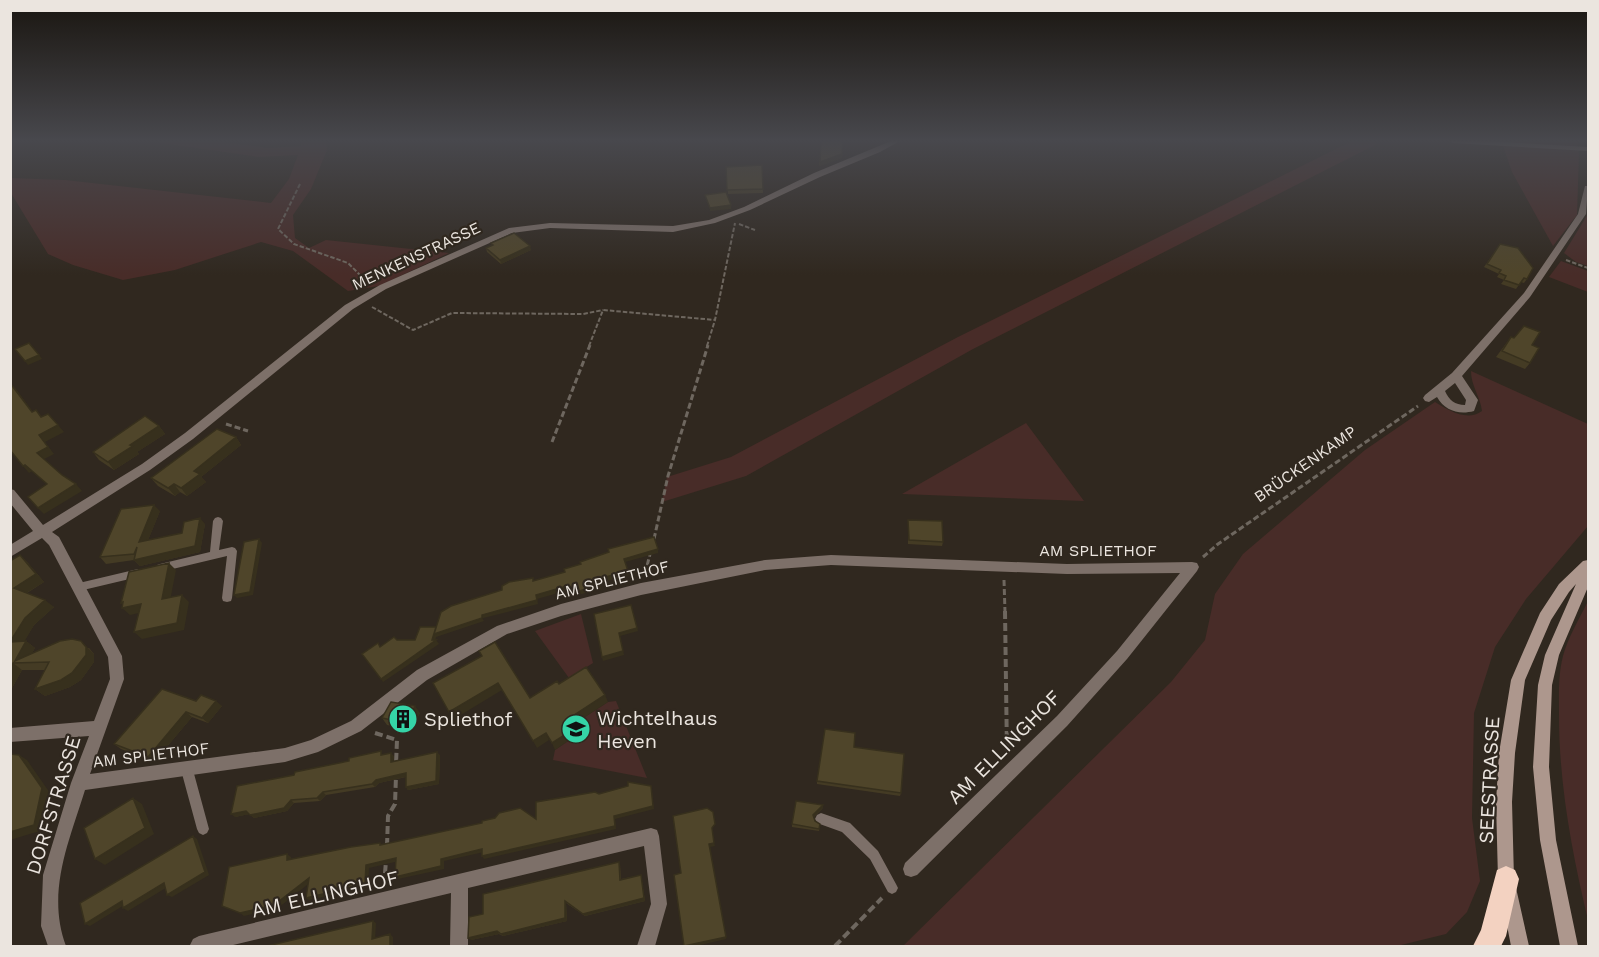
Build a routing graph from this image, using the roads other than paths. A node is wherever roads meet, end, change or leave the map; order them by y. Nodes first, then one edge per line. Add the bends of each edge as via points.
1 (796, 186) edge
2 (1588, 188) edge
3 (1456, 376) junction
4 (1440, 391) junction
5 (1429, 398) road end
6 (10, 493) edge
7 (218, 521) dead end
8 (45, 532) junction
9 (10, 552) edge
10 (214, 555) junction
11 (1588, 565) edge
12 (1192, 567) joint
13 (1588, 574) edge
14 (79, 586) junction
15 (227, 598) dead end
16 (99, 728) junction
17 (10, 735) edge
18 (187, 770) junction
19 (78, 783) junction
20 (821, 819) dead end
21 (203, 830) dead end
22 (911, 869) dead end
23 (1506, 879) junction
24 (460, 883) junction
25 (892, 888) road end
26 (200, 945) edge
27 (57, 946) edge
28 (459, 946) edge
29 (646, 946) edge
30 (1486, 946) edge
31 (1520, 946) edge
32 (1569, 946) edge

1 - 8 street, MENKENSTRASSE via 735,219 675,229 529,226 463,251 361,299 146,467
2 - 3 street via 1582,214 1555,256 1527,295
3 - 4 street
3 - 4 street via 1472,400 1470,408 1454,407 1441,397
4 - 5 street
6 - 8 street
7 - 10 lane
8 - 9 street, MENKENSTRASSE
8 - 14 street
10 - 14 lane
10 - 15 lane via 232,551
11 - 23 main road, SEESTRASSE via 1564,588 1545,617 1518,680 1506,763
12 - 18 street, AM SPLIETHOF via 1067,569 831,560 765,565 641,589 502,630 422,675 356,726 314,747
12 - 22 street, AM ELLINGHOF via 1122,655 1062,721
13 - 32 main road via 1552,655 1545,685 1542,743 1548,840
14 - 16 street via 115,656 117,679
16 - 17 street, DORFSTRASSE
16 - 19 street, DORFSTRASSE
18 - 19 street, AM SPLIETHOF
18 - 21 lane
19 - 27 street, DORFSTRASSE via 51,874 50,926
20 - 25 lane via 846,827 874,855
23 - 30 highway via 1493,936
23 - 31 main road, SEESTRASSE
24 - 26 street, AM ELLINGHOF
24 - 28 street
24 - 29 street, AM ELLINGHOF via 651,836 659,903

